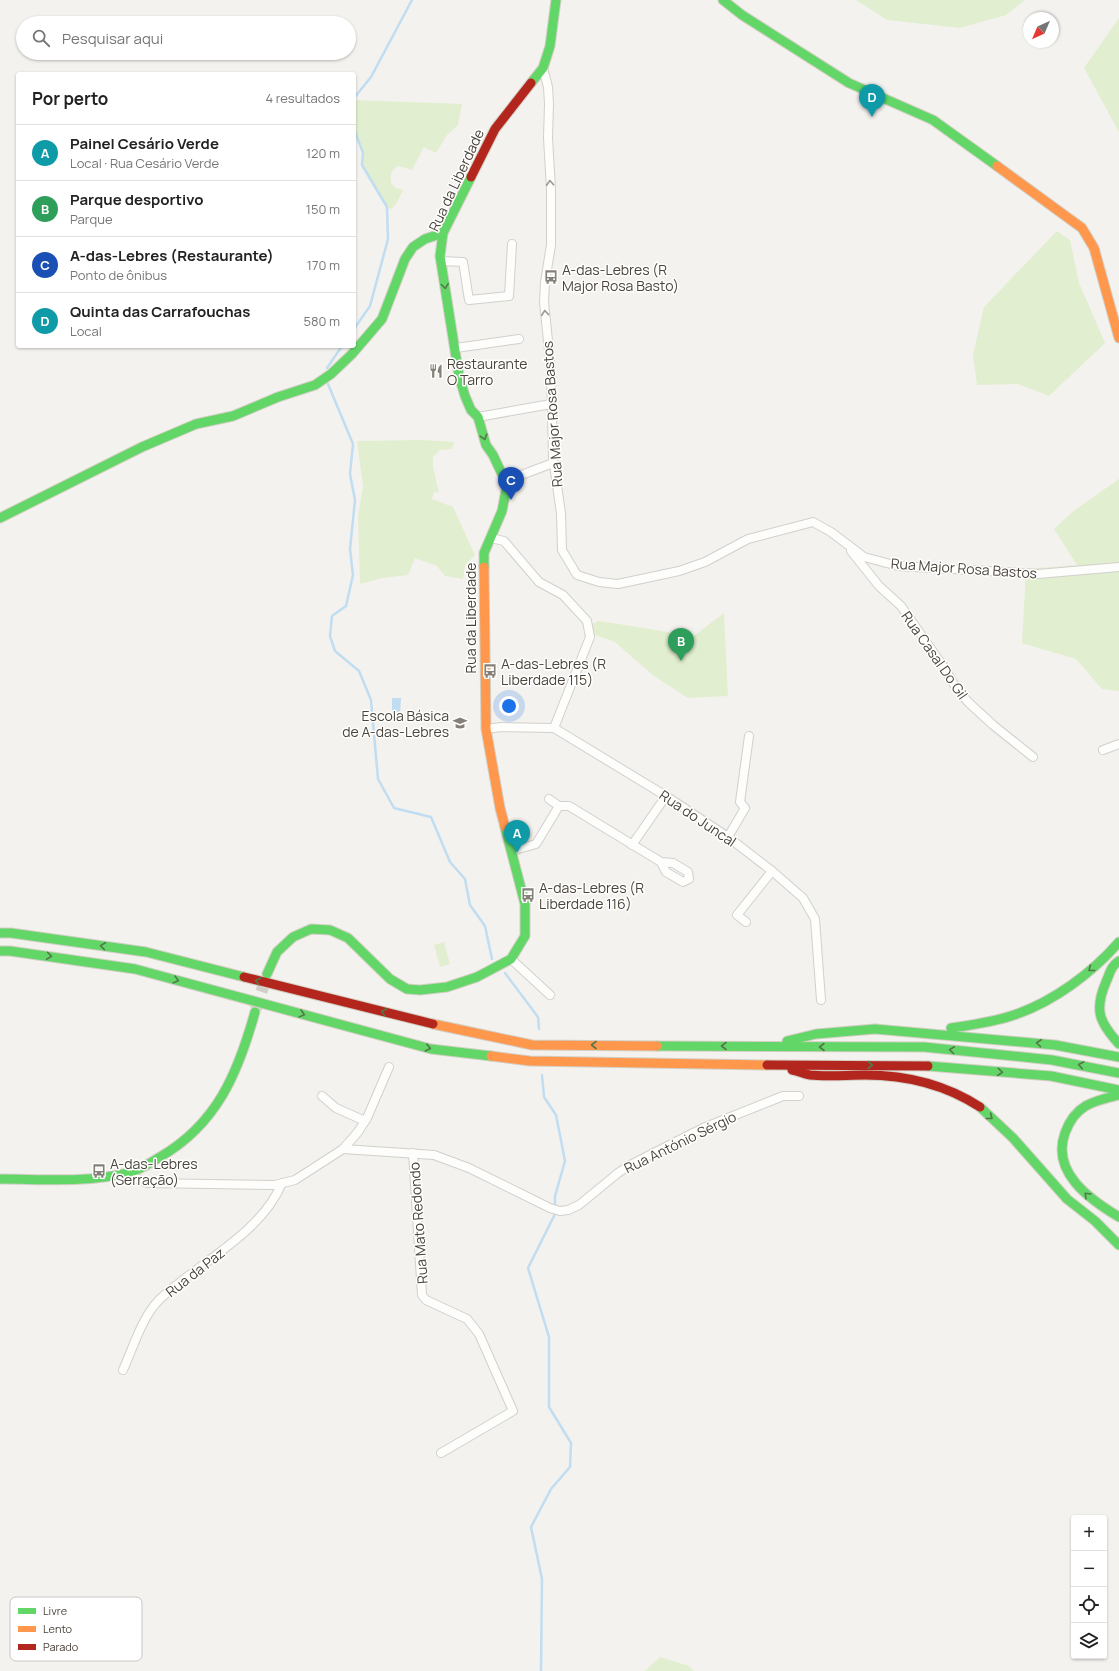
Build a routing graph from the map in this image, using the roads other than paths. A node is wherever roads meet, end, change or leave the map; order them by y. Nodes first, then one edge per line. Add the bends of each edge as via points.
1 (556, 0) edge
2 (723, 0) edge
3 (542, 68) junction
4 (443, 233) junction
5 (512, 244) dead end
6 (441, 261) junction
7 (519, 338) dead end
8 (1119, 338) edge
9 (456, 348) junction
10 (551, 404) junction
11 (478, 417) junction
12 (553, 463) junction
13 (508, 480) junction
14 (0, 518) edge
15 (491, 538) junction
16 (846, 544) junction
17 (1119, 567) edge
18 (486, 728) junction
19 (554, 728) junction
20 (749, 736) dead end
21 (1119, 744) edge
22 (1103, 750) dead end
23 (1033, 757) dead end
24 (666, 796) junction
25 (549, 799) dead end
26 (559, 806) junction
27 (728, 837) junction
28 (632, 845) junction
29 (511, 851) junction
30 (661, 862) dead end
31 (772, 870) junction
32 (746, 922) dead end
33 (0, 932) edge
34 (1119, 942) edge
35 (0, 951) edge
36 (511, 959) junction
37 (1119, 962) edge
38 (267, 974) tunnel mouth
39 (550, 995) dead end
40 (821, 1000) dead end
41 (255, 1012) tunnel mouth
42 (926, 1032) junction
43 (1119, 1044) edge
44 (763, 1047) junction
45 (1119, 1057) edge
46 (775, 1064) junction
47 (389, 1067) dead end
48 (1119, 1073) edge
49 (1119, 1090) edge
50 (322, 1096) dead end
51 (800, 1096) dead end
52 (1119, 1096) edge
53 (365, 1121) junction
54 (343, 1148) junction
55 (413, 1153) junction
56 (126, 1174) junction
57 (0, 1179) edge
58 (282, 1183) junction
59 (1119, 1217) edge
60 (1091, 1218) junction
61 (1119, 1234) edge
62 (1119, 1245) edge
63 (123, 1370) dead end
64 (440, 1453) dead end

1 - 3 main road, Rua da Liberdade via 550,46
2 - 8 main road via 742,15 849,83 933,120 1066,214 1082,228 1094,248
3 - 4 main road, Rua da Liberdade via 495,129
10 -> 3 street, Rua Major Rosa Bastos via 551,370 544,302 551,246 549,104 548,87
4 - 6 main road, Rua da Liberdade
4 - 14 main road via 425,239 413,247 405,259 382,319 352,354 315,385 271,399 233,416 196,424 149,444
5 - 6 street via 509,296 469,300 463,262
6 -> 9 main road, Rua da Liberdade
7 - 9 street
9 - 11 main road, Rua da Liberdade via 459,376 465,396 471,410
10 - 11 street
10 - 12 street, Rua Major Rosa Bastos
11 -> 13 main road, Rua da Liberdade via 486,445
12 - 13 street
12 - 16 street, Rua Major Rosa Bastos via 561,513 562,550 577,575 599,582 618,584 679,571 705,562 748,539 813,522
13 - 15 main road, Rua da Liberdade via 502,511
15 - 18 main road, Rua da Liberdade via 484,553
15 - 19 street via 504,541 539,582 563,595 587,622 590,637
16 - 17 street, Rua Major Rosa Bastos via 864,557 898,566 1038,574
16 - 23 street, Rua Casal Do Gil via 871,578 901,606 968,702 993,726
18 - 19 street
18 - 29 main road, Rua da Liberdade via 498,801
19 - 24 street, Rua do Juncal
20 - 27 street via 740,802 745,808
21 - 22 street
24 - 27 street, Rua do Juncal
24 - 28 street
25 - 26 street
26 - 28 street via 569,806
26 - 29 street via 536,844
27 - 31 street, Rua do Juncal
28 - 30 street
29 - 36 main road, Rua da Liberdade via 525,904 525,936
31 - 32 street via 734,912
31 - 40 street, Rua do Juncal via 803,898 816,919
44 -> 33 main road via 532,1045 435,1026 146,952
34 -> 42 main road via 1095,966 1073,982 1015,1014 971,1026
35 -> 46 main road via 135,969 431,1049 530,1061
36 - 38 main road, Rua da Liberdade via 477,977 447,987 407,989 390,979 348,938 330,930 311,929 293,937 277,952
36 - 39 street
37 - 43 main road via 1113,965 1100,996 1100,1017
41 - 56 main road via 231,1083 209,1117 191,1136 165,1155
42 - 44 main road via 875,1029 823,1033
45 -> 42 main road via 1055,1045
48 -> 44 main road via 1052,1060 924,1047
46 -> 49 main road via 918,1065 1051,1076
46 -> 60 main road via 811,1075 883,1076 948,1089 970,1101 995,1120 1068,1199
47 - 53 street
50 - 53 street via 336,1108
51 - 55 street, Rua António Sérgio via 783,1096 703,1128 630,1165 579,1205 568,1210 550,1208 449,1160 434,1155
59 -> 52 main road via 1094,1202 1073,1180 1062,1158 1063,1137 1070,1120 1083,1106 1099,1099
53 - 54 street
54 - 55 street, Rua António Sérgio
54 - 58 street via 295,1180
55 - 64 street, Rua Mato Redondo via 422,1295 426,1300 467,1319 479,1334 513,1411
56 - 57 main road via 86,1179
56 - 58 street via 147,1183
58 - 63 street, Rua da Paz via 266,1210 227,1247 159,1300 148,1314
60 - 61 main road
60 - 62 main road

